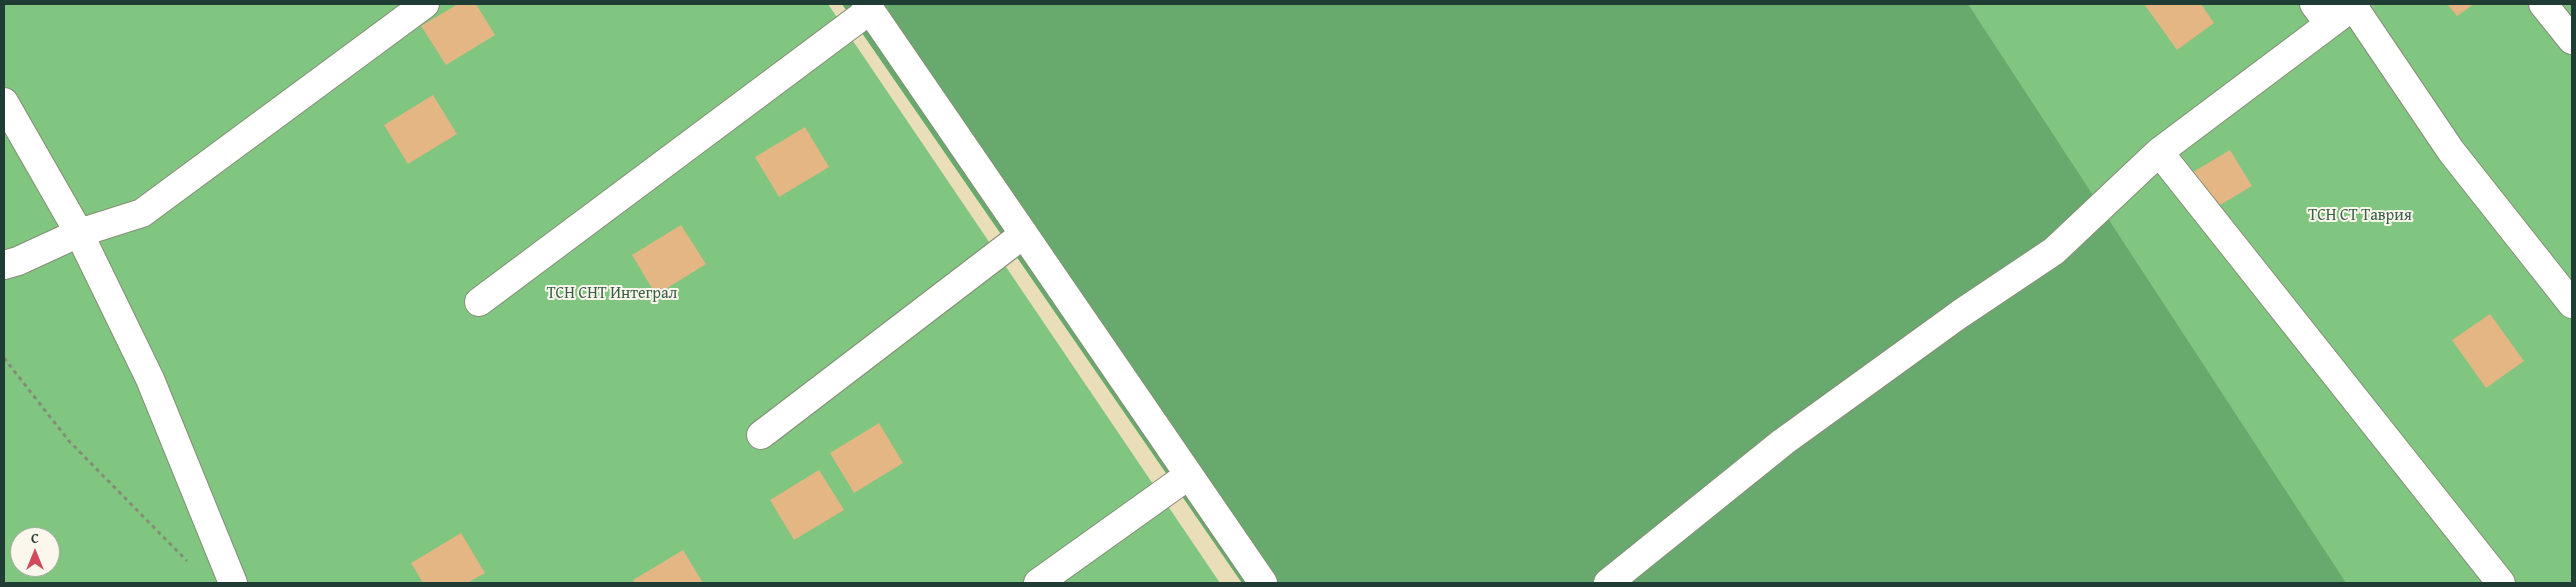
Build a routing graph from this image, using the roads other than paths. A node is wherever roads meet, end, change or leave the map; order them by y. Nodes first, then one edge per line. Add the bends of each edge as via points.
1 (425, 4) edge
2 (2543, 4) edge
3 (2355, 5) edge
4 (868, 7) edge
5 (2321, 13) edge
6 (2572, 40) edge
7 (4, 102) edge
8 (2159, 152) junction
9 (79, 233) junction
10 (1024, 234) junction
11 (4, 265) edge
12 (479, 302) dead end
13 (2572, 304) edge
14 (762, 434) dead end
15 (1189, 475) junction
16 (233, 583) edge
17 (1038, 583) edge
18 (1263, 583) edge
19 (1608, 583) edge
20 (2501, 583) edge

1 - 9 street via 142,214
2 - 6 street
3 - 5 street
3 - 13 street via 2451,151
4 - 10 street
4 - 12 street
5 - 8 street
7 - 9 street
8 - 19 street via 2054,251 1960,314 1783,442
8 - 20 street
9 - 11 street
9 - 16 street via 150,379
10 - 14 street
10 - 15 street
15 - 17 street
15 - 18 street

